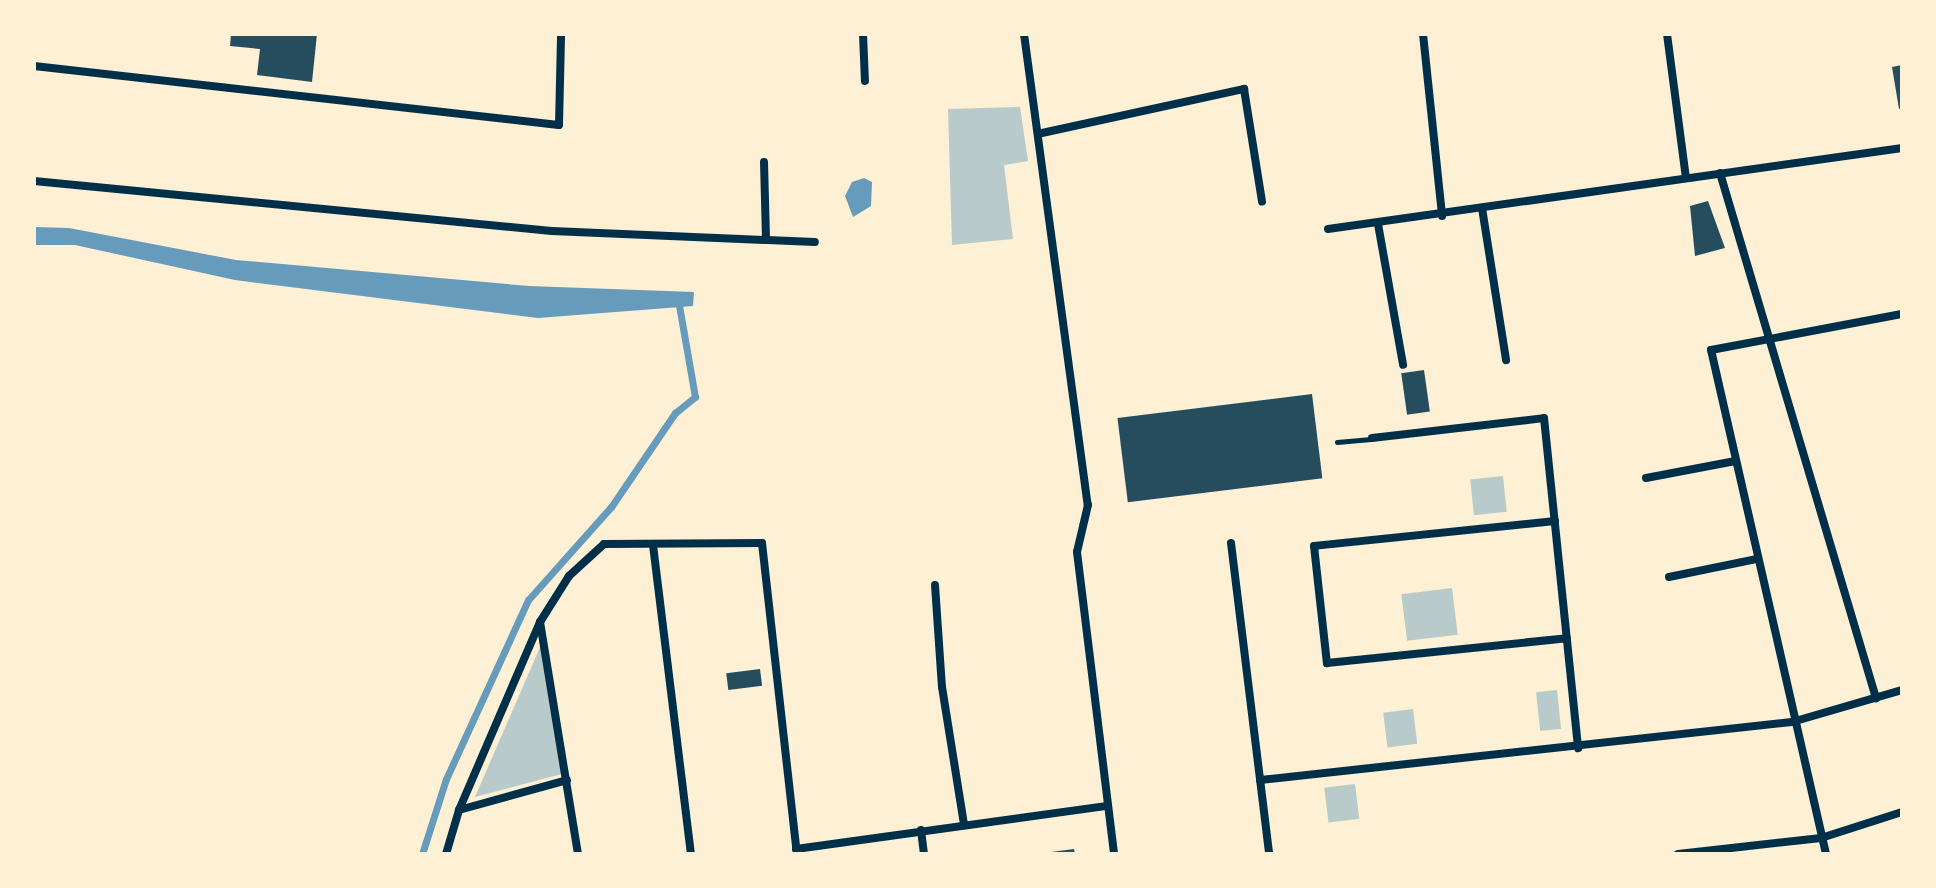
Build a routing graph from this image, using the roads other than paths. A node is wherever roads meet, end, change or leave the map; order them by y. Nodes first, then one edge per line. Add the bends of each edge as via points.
1 (561, 34) edge
2 (863, 34) edge
3 (1024, 34) edge
4 (1423, 34) edge
5 (1667, 34) edge
6 (34, 66) edge
7 (865, 81) dead end
8 (1042, 133) junction
9 (1902, 148) edge
10 (764, 162) dead end
11 (1720, 173) junction
12 (1686, 178) junction
13 (34, 181) edge
14 (1262, 202) dead end
15 (1482, 208) junction
16 (1442, 216) junction
17 (1378, 224) junction
18 (1328, 229) dead end
19 (766, 240) junction
20 (815, 242) dead end
21 (1902, 314) edge
22 (1770, 340) junction
23 (1506, 360) dead end
24 (1403, 365) dead end
25 (1372, 438) joint
26 (1337, 442) dead end
27 (1735, 461) junction
28 (1646, 478) dead end
29 (1555, 521) junction
30 (1231, 543) dead end
31 (653, 545) junction
32 (1757, 559) junction
33 (1669, 577) dead end
34 (935, 585) dead end
35 (540, 622) junction
36 (1567, 638) junction
37 (1902, 690) edge
38 (1876, 698) junction
39 (1792, 722) junction
40 (1578, 748) junction
41 (567, 780) junction
42 (1260, 780) junction
43 (1107, 806) junction
44 (459, 810) junction
45 (1902, 812) edge
46 (964, 824) junction
47 (921, 830) junction
48 (1821, 838) junction
49 (797, 851) edge
50 (446, 854) edge
51 (578, 854) edge
52 (691, 854) edge
53 (924, 854) edge
54 (1114, 854) edge
55 (1269, 854) edge
56 (1678, 854) edge
57 (1826, 854) edge

1 - 6 street via 559,125
2 - 7 street
3 - 8 street
4 - 16 street
5 - 12 street
8 - 14 street via 1244,89
8 - 43 street via 1088,505 1077,552
9 - 11 street
10 - 19 street
11 - 12 street
11 - 22 street
12 - 15 street
13 - 19 street via 552,231
15 - 16 street
15 - 23 street
16 - 17 street
17 - 18 street
17 - 24 street
19 - 20 street
21 - 22 street
22 - 27 street via 1711,350
22 - 38 street
25 - 26 lane
25 - 29 street via 1544,418
27 - 28 street
27 - 32 street
29 - 36 street
29 - 36 street via 1314,546 1327,663
30 - 42 street
31 - 35 street via 604,544 569,576
31 - 49 street via 762,543
31 - 52 street
32 - 33 street
32 - 39 street
34 - 46 street via 942,687
35 - 41 street
35 - 44 street
36 - 40 street
37 - 38 street
38 - 39 street
39 - 40 street
39 - 48 street
40 - 42 street
41 - 44 street
41 - 51 street
42 - 55 street
43 - 46 street
43 - 54 street
44 - 50 street
45 - 48 street
46 - 47 street
47 - 49 street
47 - 53 street
48 - 56 street
48 - 57 street

